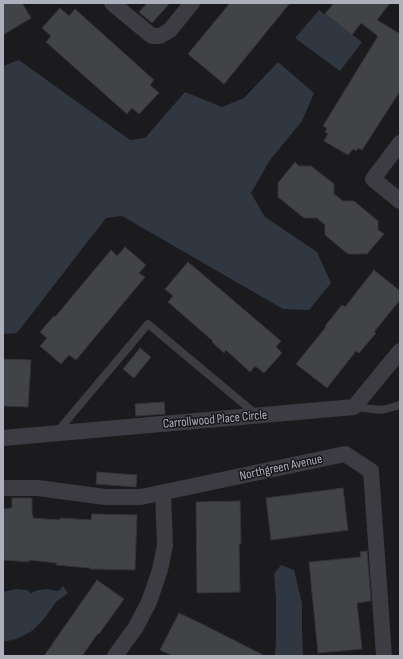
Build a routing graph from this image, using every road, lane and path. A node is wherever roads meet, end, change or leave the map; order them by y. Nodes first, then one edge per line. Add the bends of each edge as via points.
1 (112, 3) edge
2 (192, 3) edge
3 (400, 143) edge
4 (400, 202) edge
5 (400, 351) edge
6 (400, 405) edge
7 (354, 407) junction
8 (259, 416) junction
9 (55, 434) junction
10 (3, 438) edge
11 (3, 488) edge
12 (163, 493) junction
13 (115, 656) edge
14 (384, 656) edge

1 - 2 street via 152,36 160,36 170,30
3 - 4 street via 373,179
5 - 7 street
6 - 7 lane via 382,410
7 - 8 street, Carrollwood Place Circle
8 - 9 street, Carrollwood Place Circle
8 - 9 lane via 148,324
9 - 10 street, Carrollwood Place Circle
11 - 12 street, Northgreen Avenue via 38,488 105,497 141,497
12 - 13 street via 164,545 160,570 149,602 136,627
12 - 14 street, Northgreen Avenue via 345,454 371,471

